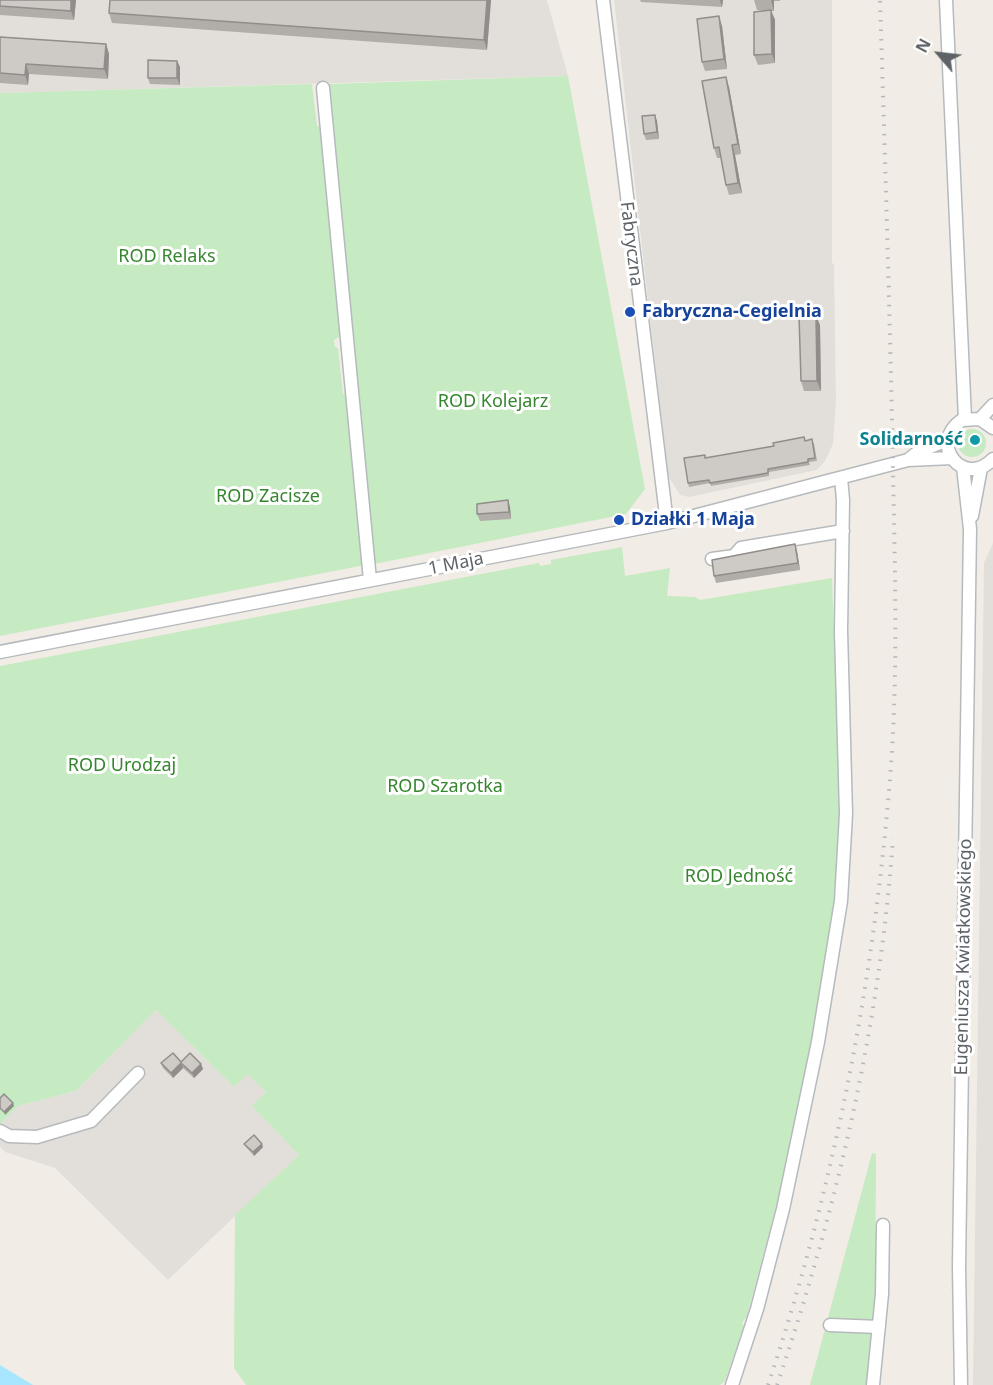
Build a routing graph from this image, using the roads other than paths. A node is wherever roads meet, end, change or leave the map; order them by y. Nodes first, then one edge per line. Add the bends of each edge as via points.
1 (603, 0) edge
2 (946, 0) edge
3 (323, 88) dead end
4 (993, 405) edge
5 (965, 419) junction
6 (980, 419) junction
7 (993, 428) edge
8 (947, 440) junction
9 (952, 458) junction
10 (993, 459) edge
11 (908, 460) junction
12 (963, 467) junction
13 (981, 468) junction
14 (841, 478) junction
15 (667, 523) junction
16 (970, 529) junction
17 (843, 531) junction
18 (712, 560) edge
19 (370, 580) junction
20 (0, 652) edge
21 (138, 1073) dead end
22 (0, 1131) edge
23 (883, 1225) dead end
24 (830, 1325) dead end
25 (879, 1327) junction
26 (732, 1385) edge
27 (873, 1385) edge
28 (961, 1385) edge

1 - 15 street, Fabryczna
2 - 5 street
3 - 19 street
4 - 6 street
5 - 6 street
5 - 8 street via 952,429
6 - 7 street
8 - 9 street
8 - 11 street, 1 Maja
9 - 11 street, 1 Maja
9 - 12 street
10 - 13 street
11 - 14 street, 1 Maja
12 - 13 street
12 - 16 street, Eugeniusza Kwiatkowskiego
13 - 16 street, Eugeniusza Kwiatkowskiego
14 - 15 street, 1 Maja
14 - 17 street
15 - 19 street, 1 Maja
16 - 28 street, Eugeniusza Kwiatkowskiego via 959,1266
17 - 18 street via 741,548 734,556
17 - 26 street via 841,631 846,803 841,901 818,1042 783,1209
19 - 20 street, 1 Maja
21 - 22 street via 91,1121 30,1137 9,1136
23 - 25 street
24 - 25 street
25 - 27 street

